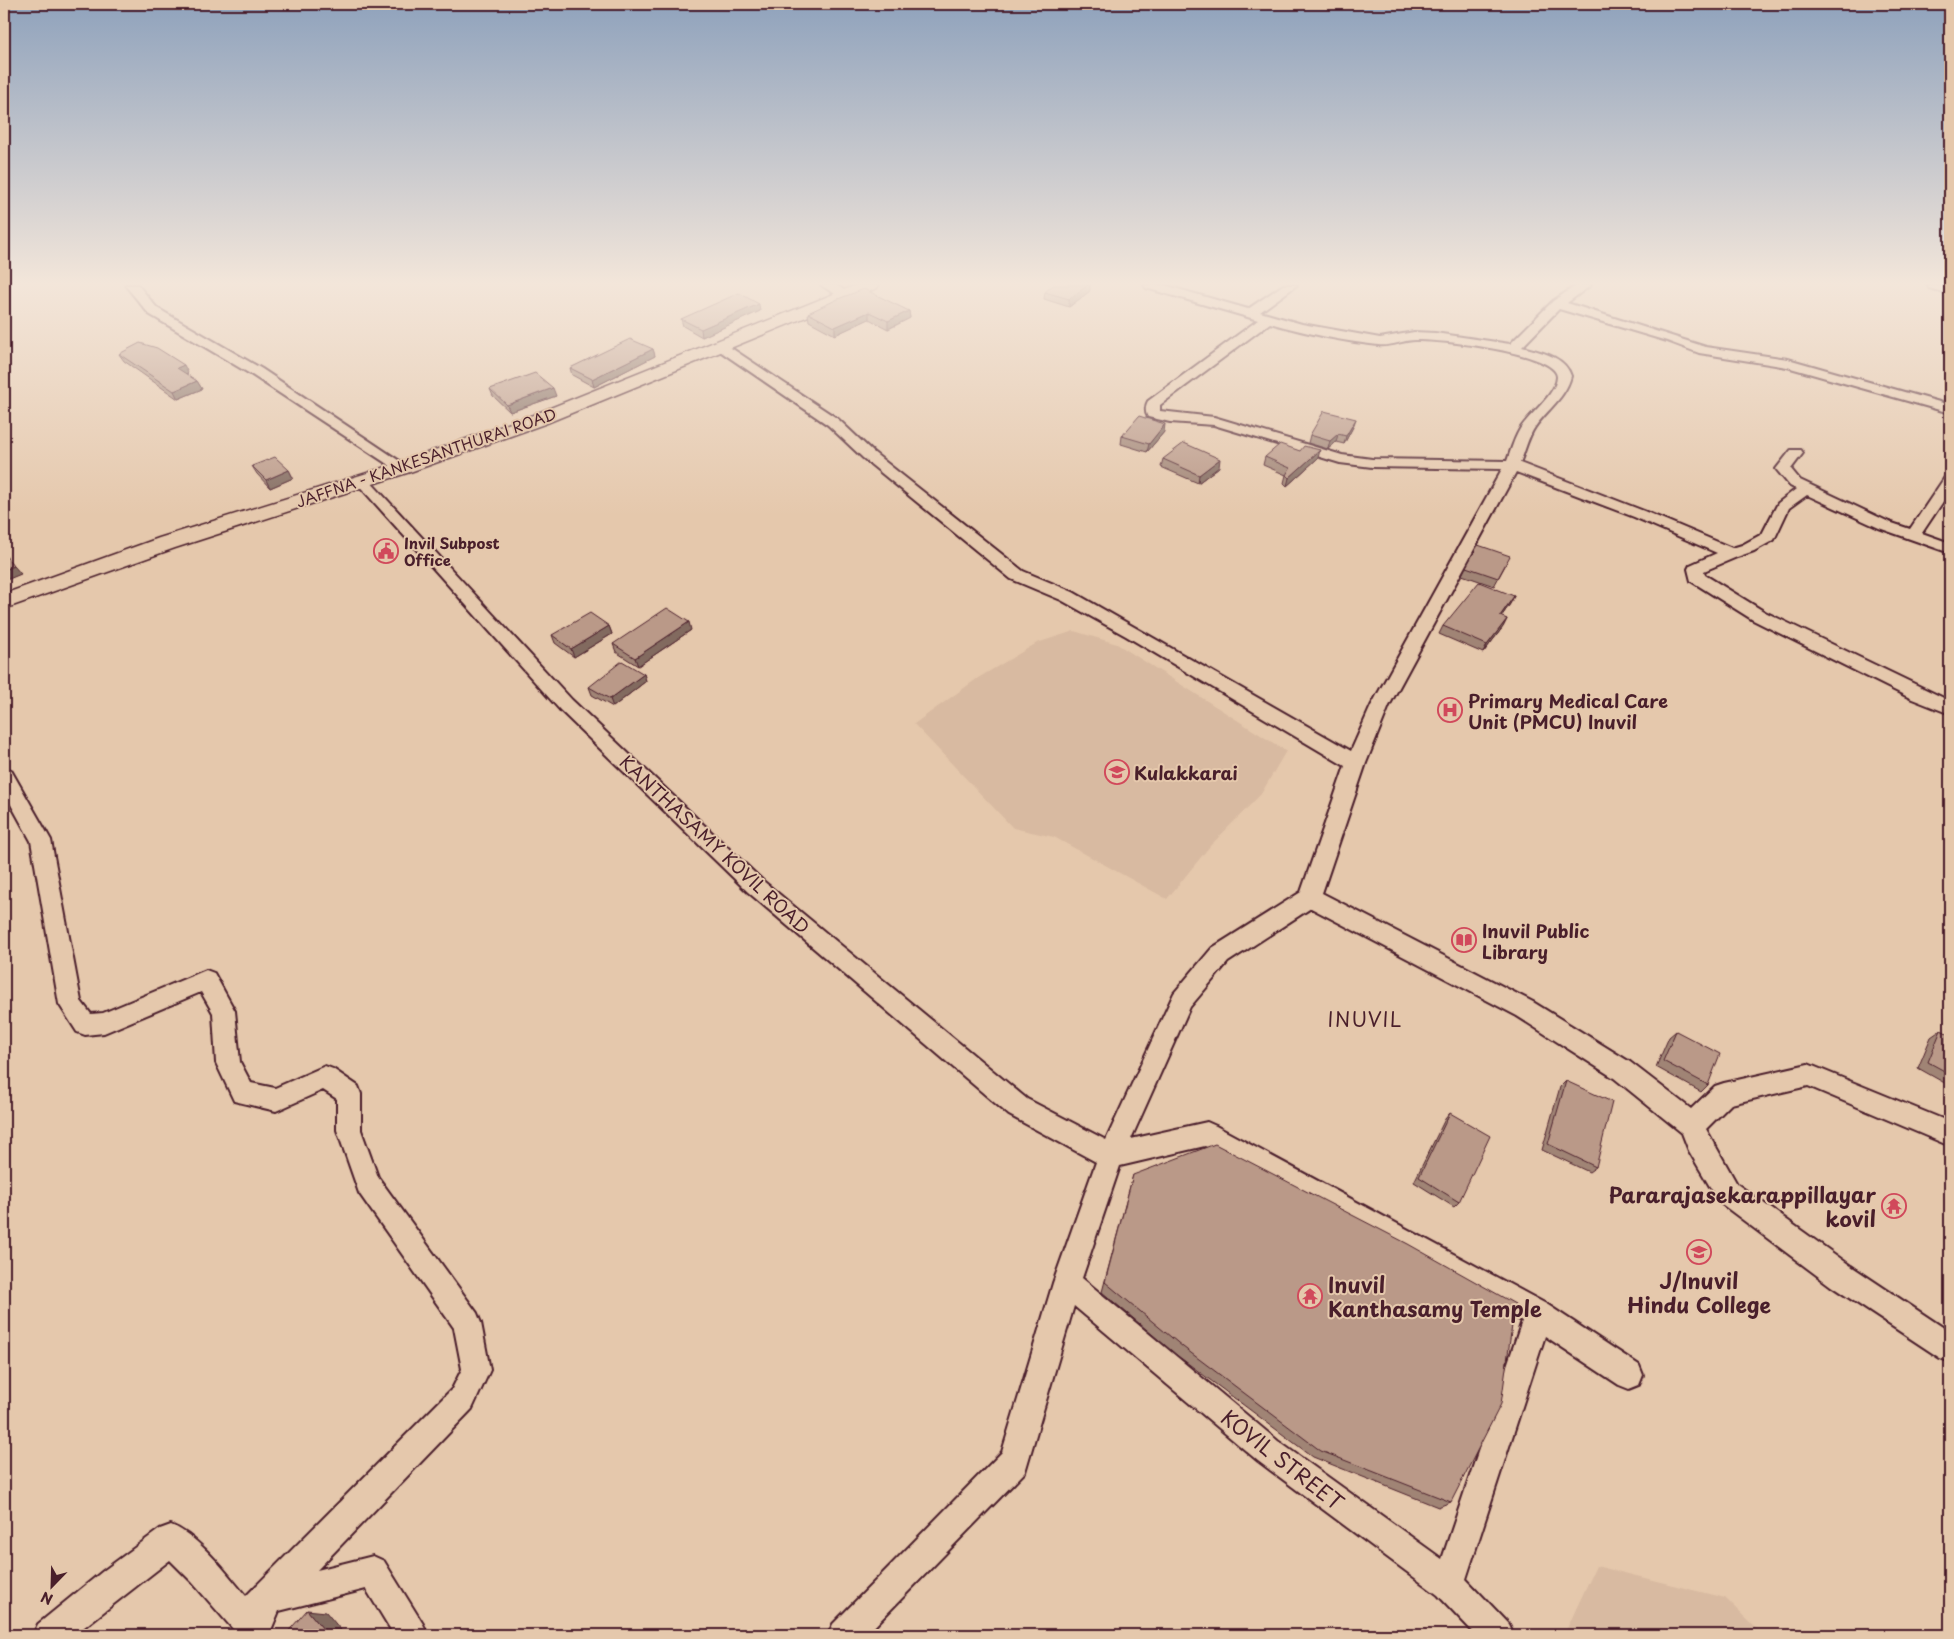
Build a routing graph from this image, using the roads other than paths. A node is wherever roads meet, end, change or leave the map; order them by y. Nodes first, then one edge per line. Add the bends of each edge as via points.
1 (239, 361) edge
2 (684, 361) edge
3 (742, 361) edge
4 (1210, 361) edge
5 (1552, 361) edge
6 (1778, 361) edge
7 (1950, 409) edge
8 (1796, 454) dead end
9 (1512, 465) junction
10 (402, 468) junction
11 (1950, 480) edge
12 (362, 481) junction
13 (1806, 489) junction
14 (1914, 534) junction
15 (1950, 548) edge
16 (1732, 554) junction
17 (4, 602) edge
18 (1950, 708) edge
19 (1356, 763) junction
20 (4, 775) edge
21 (1310, 897) junction
22 (1692, 1125) junction
23 (1950, 1134) edge
24 (1110, 1156) junction
25 (1066, 1283) junction
26 (1538, 1315) junction
27 (1950, 1348) edge
28 (1629, 1375) dead end
29 (1449, 1584) junction
30 (268, 1598) junction
31 (49, 1635) edge
32 (253, 1635) edge
33 (412, 1635) edge
34 (844, 1635) edge
35 (1498, 1635) edge

1 - 10 street
2 - 10 main road, JAFFNA - KANKESANTHURAI ROAD via 540,420
3 - 19 street via 833,422 868,455 1017,575 1067,596 1132,632
4 - 9 street via 1153,404 1153,414 1233,426 1340,459 1372,463
5 - 9 street via 1562,368 1565,377 1562,386 1528,428
6 - 7 street
8 - 13 street via 1783,469 1795,483
9 - 16 street
9 - 19 street via 1380,706
10 - 12 main road, JAFFNA - KANKESANTHURAI ROAD
11 - 14 street
12 - 17 main road, JAFFNA - KANKESANTHURAI ROAD via 167,543
12 - 24 street, KANTHASAMY KOVIL ROAD via 566,705 756,886 1018,1107
13 - 14 street via 1884,525
13 - 16 street via 1783,506 1768,537
14 - 15 street
16 - 18 street via 1696,569 1697,577 1759,616
19 - 21 street
20 - 30 street via 41,840 70,1004 85,1025 104,1023 206,980 224,1011 228,1063 243,1093 276,1100 325,1077 349,1094 349,1130 368,1184 467,1323 476,1370 462,1399
21 - 22 street via 1525,1009 1622,1070
21 - 24 street via 1220,955 1182,1000
22 - 23 street via 1724,1094 1808,1075
22 - 27 street via 1698,1142 1728,1193 1841,1276
24 - 25 street
24 - 26 street via 1207,1134
25 - 29 street, KOVIL STREET via 1268,1451
25 - 34 street via 1014,1461
26 - 28 street
26 - 29 street
29 - 35 street, KOVIL STREET
30 - 31 street via 244,1618 171,1540
30 - 32 street
30 - 33 street via 373,1572

